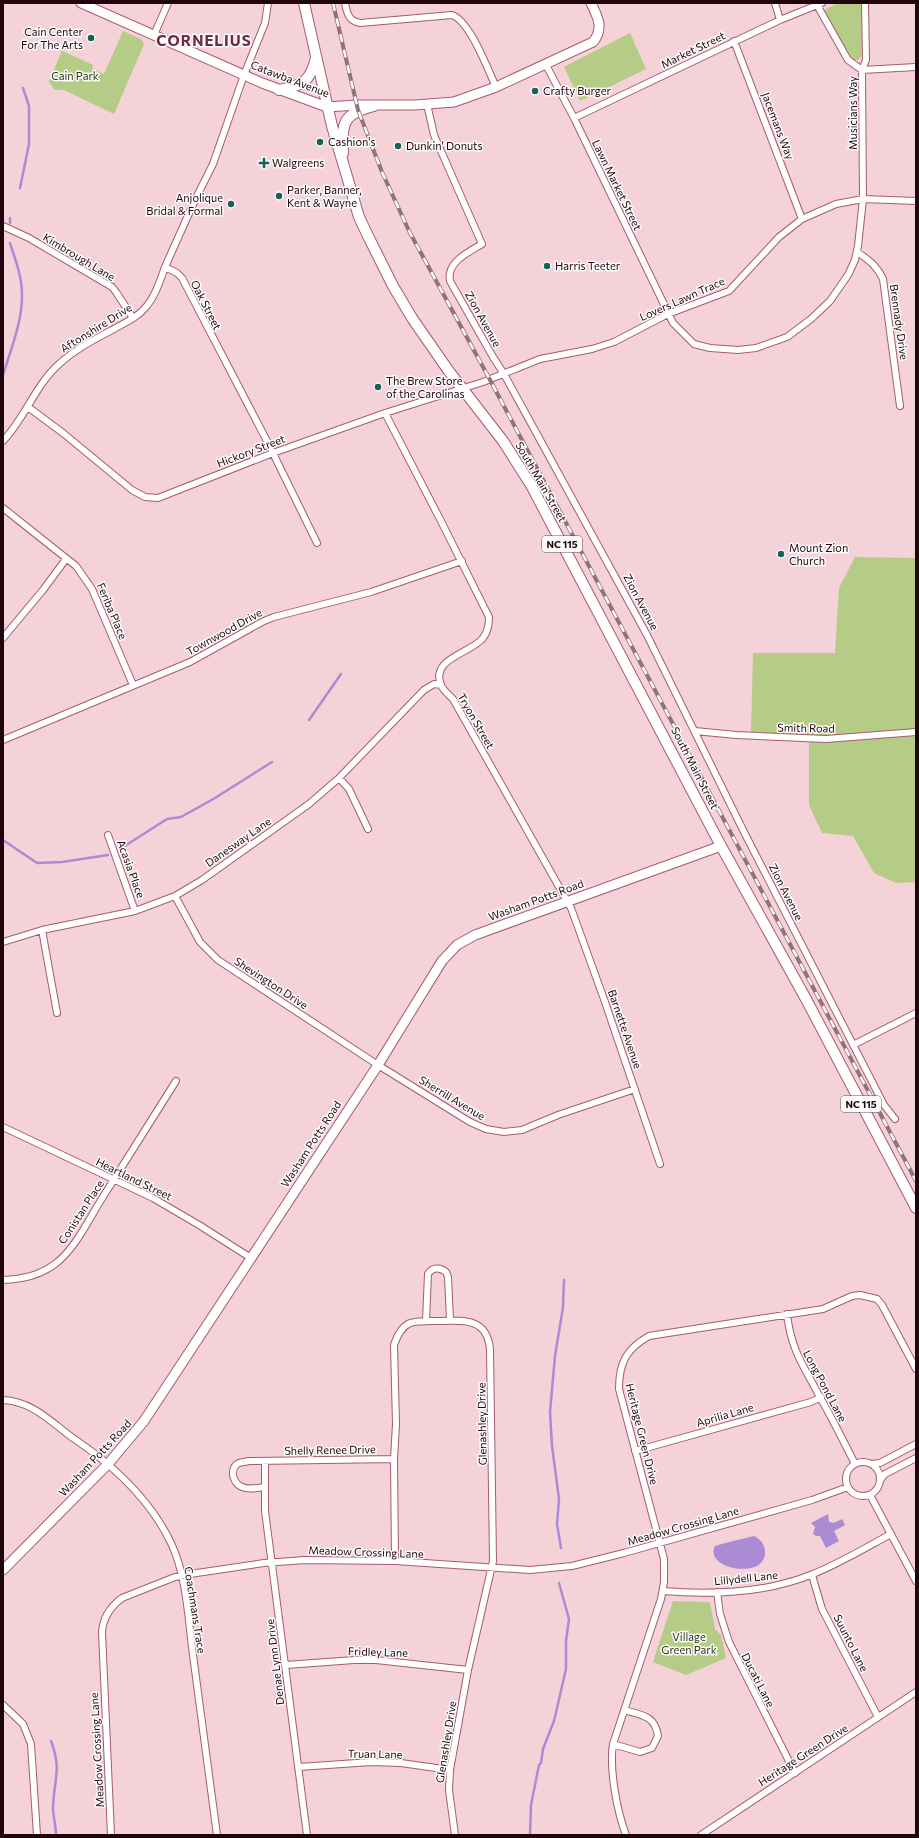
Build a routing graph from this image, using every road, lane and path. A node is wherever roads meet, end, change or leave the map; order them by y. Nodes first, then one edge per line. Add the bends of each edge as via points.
1 (168, 3) edge
2 (268, 3) edge
3 (304, 3) edge
4 (345, 3) edge
5 (591, 3) edge
6 (775, 3) edge
7 (865, 3) edge
8 (85, 4) edge
9 (820, 4) edge
10 (780, 20) junction
11 (154, 34) junction
12 (734, 41) junction
13 (317, 56) junction
14 (546, 65) junction
15 (916, 67) edge
16 (862, 70) junction
17 (244, 75) junction
18 (496, 87) junction
19 (279, 90) junction
20 (427, 104) junction
21 (374, 106) junction
22 (327, 107) junction
23 (574, 118) junction
24 (343, 167) junction
25 (863, 199) junction
26 (916, 201) edge
27 (802, 219) junction
28 (3, 226) edge
29 (856, 252) junction
30 (165, 267) junction
31 (668, 314) junction
32 (133, 318) junction
33 (504, 374) junction
34 (462, 387) junction
35 (900, 406) dead end
36 (28, 407) junction
37 (385, 413) junction
38 (3, 441) edge
39 (273, 453) junction
40 (3, 508) edge
41 (317, 543) dead end
42 (66, 559) junction
43 (462, 561) junction
44 (4, 634) edge
45 (134, 685) junction
46 (441, 685) junction
47 (695, 731) junction
48 (916, 732) edge
49 (3, 740) edge
50 (340, 778) junction
51 (368, 829) dead end
52 (108, 835) dead end
53 (721, 846) junction
54 (175, 896) junction
55 (567, 902) junction
56 (135, 910) junction
57 (42, 930) junction
58 (3, 942) edge
59 (57, 1013) dead end
60 (916, 1014) edge
61 (853, 1045) junction
62 (378, 1065) junction
63 (176, 1081) dead end
64 (635, 1088) junction
65 (895, 1119) dead end
66 (3, 1127) edge
67 (660, 1164) dead end
68 (114, 1180) junction
69 (916, 1208) edge
70 (251, 1258) junction
71 (3, 1280) edge
72 (787, 1314) junction
73 (450, 1320) junction
74 (426, 1321) junction
75 (916, 1369) edge
76 (821, 1397) junction
77 (3, 1400) edge
78 (916, 1444) edge
79 (635, 1451) junction
80 (916, 1458) edge
81 (394, 1459) junction
82 (265, 1461) junction
83 (108, 1464) junction
84 (855, 1464) junction
85 (871, 1464) junction
86 (880, 1480) junction
87 (264, 1487) junction
88 (848, 1487) junction
89 (870, 1494) junction
90 (891, 1534) junction
91 (660, 1542) junction
92 (395, 1561) junction
93 (272, 1562) junction
94 (492, 1568) junction
95 (3, 1570) edge
96 (812, 1575) junction
97 (181, 1576) junction
98 (916, 1581) edge
99 (663, 1591) junction
100 (717, 1592) junction
101 (286, 1665) junction
102 (468, 1670) junction
103 (916, 1692) edge
104 (3, 1705) edge
105 (624, 1710) junction
106 (878, 1717) junction
107 (613, 1744) junction
108 (299, 1767) junction
109 (450, 1770) junction
110 (795, 1773) junction
111 (37, 1835) edge
112 (111, 1835) edge
113 (217, 1835) edge
114 (307, 1835) edge
115 (455, 1835) edge
116 (626, 1835) edge
117 (701, 1835) edge

1 - 11 street
2 - 17 street via 265,23
3 - 13 main road, NC 115
4 - 18 street via 348,16 360,23 452,15 458,17 472,37
5 - 14 street, Catawba Avenue via 599,24 598,37 587,46
6 - 10 street
7 - 16 street, Musicians Way via 866,60
8 - 11 street, Catawba Avenue
9 - 10 street, Market Street
9 - 16 street via 848,60
10 - 12 street, Market Street
11 - 17 street, Catawba Avenue
12 - 23 street, Market Street
12 - 27 street, Jacemans Way
13 - 19 main road via 309,78 298,86
13 - 22 main road, NC 115
14 - 18 street, Catawba Avenue
14 - 23 street, Lawn Market Street
15 - 16 street
16 - 25 street, Musicians Way
17 - 19 street, Catawba Avenue
17 - 30 street via 213,164
18 - 20 street, Catawba Avenue via 454,102
19 - 22 street, Catawba Avenue
20 - 21 street, Catawba Avenue
20 - 33 street, Zion Avenue via 434,135 482,244 452,265 450,281
21 - 22 street, Catawba Avenue
21 - 24 main road via 358,110 345,122 342,132
22 - 24 main road, South Main Street / NC 115
23 - 31 street, Lawn Market Street
24 - 34 main road, South Main Street / NC 115 via 359,217 393,286 424,336
25 - 26 street, Lovers Lawn Trace
25 - 27 street, Lovers Lawn Trace via 836,204
25 - 29 street, Musicians Way
27 - 31 street, Lovers Lawn Trace via 779,237 729,291
28 - 32 street, Kimbrough Lane via 29,238 112,288
29 - 31 street, Lawn Market Street via 848,275 830,301 811,320 787,337 756,348 733,351 694,344 673,323
29 - 35 street, Brennady Drive via 871,261 883,279
30 - 32 street, Aftonshire Drive via 150,302
30 - 39 street, Oak Street via 178,273 182,278
31 - 33 street, Lovers Lawn Trace via 604,346 548,356
32 - 36 street, Aftonshire Drive via 86,344 58,365 43,382
33 - 34 street, Hickory Street
33 - 47 street, Zion Avenue via 621,586
34 - 37 street, Hickory Street
34 - 53 main road, South Main Street / NC 115 via 503,441 531,485
36 - 38 street, Aftonshire Drive
36 - 39 street, Hickory Street via 132,490 151,498 158,498
37 - 39 street, Hickory Street
37 - 43 street
39 - 41 street, Oak Street
40 - 42 street, Feriba Place
42 - 44 street via 43,590
42 - 45 street, Feriba Place via 80,570 92,589
43 - 45 street, Townwood Drive via 371,592 264,620 190,662
43 - 46 street via 487,612 489,625 478,643 443,664 440,674
45 - 49 street, Townwood Drive
46 - 50 street, Danesway Lane via 434,684 424,690
46 - 55 street, Tryon Street via 453,699
47 - 48 street, Smith Road via 820,739
47 - 61 street, Zion Avenue
50 - 51 street
50 - 54 street, Danesway Lane via 290,818
52 - 56 street, Acasia Place
53 - 55 street, Washam Potts Road
53 - 69 main road, South Main Street / NC 115 via 806,999
54 - 56 street, Danesway Lane
54 - 62 street, Shevington Drive via 200,942 218,960
55 - 62 street, Washam Potts Road via 475,935 457,945 442,961
55 - 64 street, Barnette Avenue
56 - 57 street, Danesway Lane
57 - 58 street, Danesway Lane
57 - 59 street
60 - 61 street
61 - 65 street, Zion Avenue via 884,1105
62 - 64 street, Sherrill Avenue via 470,1122 486,1129 504,1132 522,1130
62 - 70 street, Washam Potts Road
63 - 68 street, Conistan Place
64 - 67 street, Barnette Avenue
66 - 68 street, Heartland Street
68 - 70 street, Heartland Street via 182,1214
68 - 71 street, Conistan Place via 69,1250 59,1261 35,1275 16,1280
70 - 83 street, Washam Potts Road via 144,1421
72 - 75 street, Heritage Green Drive via 823,1309 852,1296 877,1299
72 - 76 street, Long Pond Lane via 790,1338
72 - 79 street, Heritage Green Drive via 662,1333 638,1342 624,1357 619,1380
73 - 74 street, Glenashley Drive
73 - 74 street via 448,1277 446,1272 437,1268 430,1270 428,1274
73 - 94 street, Glenashley Drive via 470,1321 478,1325 489,1340 494,1544
74 - 81 street, Glenashley Drive via 410,1323 401,1329 394,1345
76 - 79 street, Aprilia Lane via 811,1402
76 - 84 street, Long Pond Lane
77 - 83 street, Coachmans Trace via 17,1401 32,1408
78 - 85 street via 880,1463
79 - 91 street, Heritage Green Drive
80 - 86 street via 885,1474
81 - 82 street, Shelly Renee Drive
81 - 92 street, Glenashley Drive
82 - 87 street, Denae Lynn Drive
82 - 87 street via 239,1463 233,1471 235,1480 243,1488
83 - 95 street, Washam Potts Road
83 - 97 street, Coachmans Trace via 156,1516 171,1543
84 - 85 street
84 - 88 street via 847,1473
85 - 86 street via 879,1474
86 - 89 street via 875,1491
87 - 93 street, Denae Lynn Drive
88 - 89 street via 858,1495
88 - 91 street, Meadow Crossing Lane via 812,1500
89 - 90 street
90 - 96 street, Lillydell Lane
90 - 98 street
91 - 94 street, Meadow Crossing Lane via 624,1554 564,1567 530,1570
91 - 99 street, Heritage Green Drive via 664,1558
92 - 93 street, Meadow Crossing Lane
92 - 94 street, Meadow Crossing Lane
93 - 97 street, Meadow Crossing Lane
93 - 101 street, Denae Lynn Drive
94 - 102 street, Glenashley Drive
96 - 100 street, Lillydell Lane via 766,1588
96 - 106 street, Suunto Lane via 822,1609
97 - 112 street, Meadow Crossing Lane via 122,1598 110,1609 103,1623
97 - 113 street, Coachmans Trace
99 - 100 street, Lillydell Lane
99 - 105 street, Heritage Green Drive
100 - 110 street, Ducati Lane via 723,1628
101 - 102 street, Fridley Lane via 376,1660
101 - 108 street, Denae Lynn Drive
102 - 109 street, Glenashley Drive
103 - 106 street, Heritage Green Drive
104 - 111 street via 23,1724 31,1744
105 - 107 street, Heritage Green Drive
105 - 107 street via 654,1722 658,1736 652,1748 640,1752
106 - 110 street, Heritage Green Drive
107 - 116 street, Heritage Green Drive via 612,1765
108 - 109 street, Truan Lane via 377,1762
108 - 114 street, Denae Lynn Drive
109 - 115 street, Glenashley Drive via 449,1790
110 - 117 street, Heritage Green Drive

